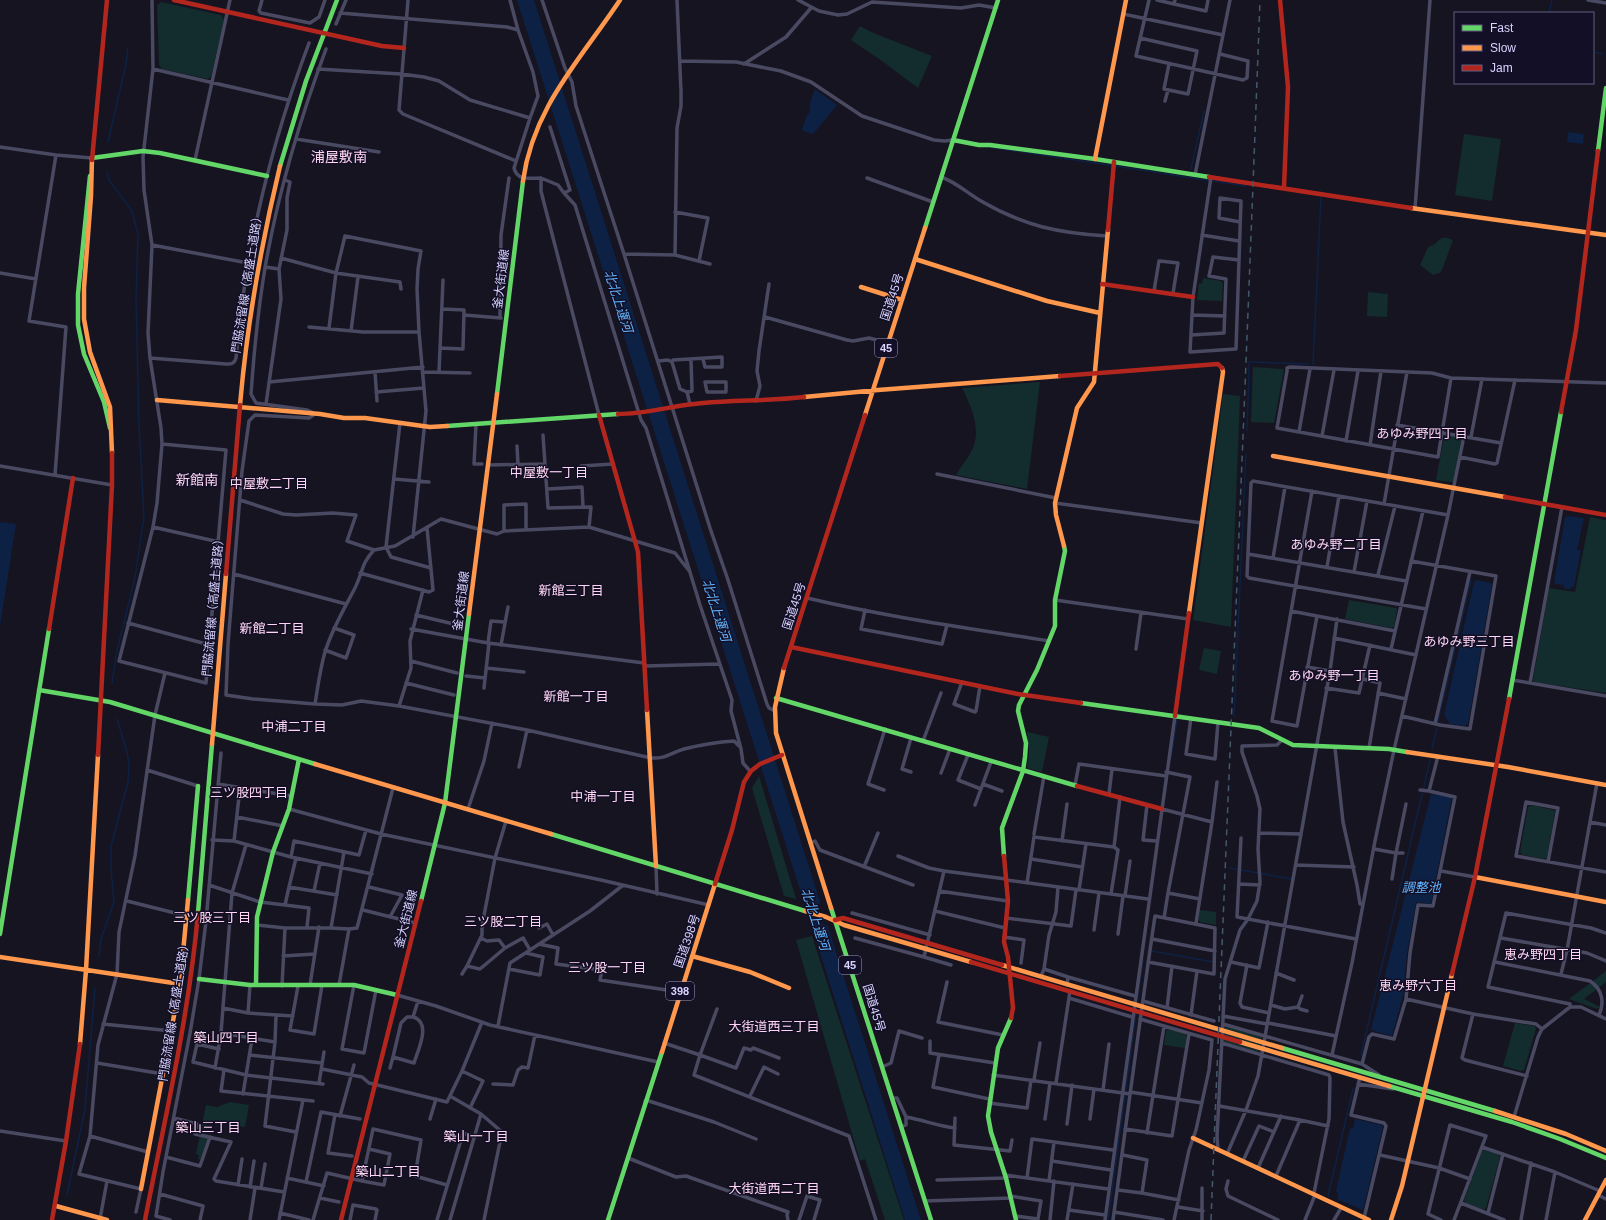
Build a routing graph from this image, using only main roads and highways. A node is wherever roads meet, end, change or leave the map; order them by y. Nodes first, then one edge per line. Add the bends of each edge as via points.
1 (107, 0) edge
2 (174, 0) edge
3 (337, 0) edge
4 (620, 0) edge
5 (998, 0) edge
6 (1126, 0) edge
7 (1280, 0) edge
8 (324, 32) junction
9 (404, 48) road end
10 (1606, 88) edge
11 (953, 140) junction
12 (92, 158) junction
13 (1095, 159) junction
14 (1114, 162) junction
15 (267, 176) road end
16 (1284, 188) junction
17 (1588, 232) junction
18 (1606, 235) edge
19 (915, 259) junction
20 (1102, 284) junction
21 (861, 286) dead end
22 (1193, 297) road end
23 (902, 300) junction
24 (1100, 313) junction
25 (1095, 374) junction
26 (872, 391) junction
27 (157, 400) road end
28 (240, 408) junction
29 (600, 415) junction
30 (493, 424) junction
31 (1273, 456) dead end
32 (73, 478) road end
33 (1543, 504) junction
34 (1606, 515) edge
35 (791, 647) junction
36 (39, 690) junction
37 (1023, 694) junction
38 (776, 698) junction
39 (100, 700) junction
40 (1175, 716) junction
41 (213, 733) junction
42 (780, 756) junction
43 (299, 759) junction
44 (1497, 766) junction
45 (1022, 771) junction
46 (1606, 785) edge
47 (198, 786) road end
48 (445, 803) junction
49 (1164, 809) road end
50 (656, 866) junction
51 (1475, 877) junction
52 (716, 884) junction
53 (1606, 902) edge
54 (832, 919) junction
55 (0, 934) edge
56 (0, 956) edge
57 (692, 956) junction
58 (1009, 966) junction
59 (86, 970) junction
60 (1009, 974) junction
61 (199, 979) road end
62 (180, 984) junction
63 (256, 986) junction
64 (789, 988) dead end
65 (397, 996) junction
66 (1128, 1006) junction
67 (1268, 1047) junction
68 (1424, 1090) junction
69 (1422, 1096) junction
70 (1193, 1138) road end
71 (1606, 1151) edge
72 (1606, 1158) edge
73 (1606, 1180) edge
74 (141, 1189) road end
75 (56, 1206) junction
76 (1016, 1218) edge
77 (100, 1219) edge
78 (1364, 1219) edge
79 (52, 1220) edge
80 (107, 1220) edge
81 (145, 1220) edge
82 (341, 1220) edge
83 (608, 1220) edge
84 (931, 1220) edge
85 (1390, 1220) edge
86 (1585, 1220) edge

1 - 12 main road
2 - 8 main road
3 - 8 main road, 門脇流留線（高盛土道路）
4 - 30 main road, 釜大街道線 via 546,107 531,145 524,178
5 - 11 main road, 国道45号 / 45
6 - 13 main road
7 - 16 main road via 1288,86
8 - 9 main road via 382,46
8 - 28 main road, 門脇流留線（高盛土道路） via 288,137 266,224 251,307
10 - 17 main road
11 - 13 main road
11 - 19 main road, 国道45号 / 45
12 - 15 main road via 143,151
12 - 39 main road via 78,294 78,325 84,354 104,402 112,438 112,485
13 - 14 main road
14 - 16 main road
14 - 20 main road
16 - 17 main road
17 - 18 main road
17 - 33 main road via 1578,317
19 - 23 main road, 国道45号 / 45
19 - 24 main road via 1047,301
20 - 22 main road
20 - 24 main road
21 - 23 main road
23 - 26 main road, 国道45号 / 45
24 - 25 main road
25 - 26 main road
25 - 37 main road via 1091,388 1077,408 1056,500 1056,515 1065,551 1055,600 1056,621 1037,670
25 - 40 main road via 1215,363 1223,372
26 - 29 main road via 690,404
26 - 35 main road, 国道45号 / 45
27 - 28 main road
28 - 30 main road via 424,426
28 - 41 main road, 門脇流留線（高盛土道路）
29 - 30 main road
29 - 50 main road via 638,552
30 - 48 main road, 釜大街道線
31 - 33 main road
32 - 36 main road
33 - 34 main road
33 - 44 main road
35 - 37 main road
35 - 38 main road, 国道45号 / 45
36 - 39 main road
36 - 55 main road
37 - 40 main road
37 - 45 main road via 1018,711 1026,743
38 - 42 main road, 国道45号 / 45 via 774,728
38 - 45 main road
39 - 41 main road
39 - 59 main road
40 - 44 main road via 1259,728 1293,745 1394,750
41 - 43 main road
41 - 81 main road, 門脇流留線（高盛土道路） via 191,980
42 - 52 main road, 国道398号 / 398 via 756,765 744,782
42 - 54 main road, 国道45号 / 45 via 810,843
43 - 48 main road
43 - 63 main road via 289,809 273,852 260,902
44 - 46 main road
44 - 51 main road
45 - 49 main road
45 - 58 main road via 1002,828 1008,901 1004,937
47 - 62 main road
48 - 50 main road
48 - 65 main road, 釜大街道線
50 - 52 main road
51 - 53 main road
51 - 68 main road
52 - 54 main road
52 - 57 main road, 国道398号 / 398
54 - 58 main road via 843,918
54 - 60 main road via 844,925
54 - 84 main road, 国道45号 / 45
56 - 59 main road
57 - 64 main road via 750,972
57 - 83 main road, 国道398号 / 398
58 - 60 main road
58 - 66 main road
59 - 62 main road
59 - 75 main road via 79,1052
60 - 66 main road
60 - 76 main road via 1013,1008 998,1048 988,1122 1006,1176
61 - 63 main road
62 - 74 main road
63 - 65 main road via 354,986
65 - 82 main road, 釜大街道線
66 - 67 main road
67 - 68 main road
67 - 69 main road
68 - 69 main road
68 - 71 main road via 1566,1134
69 - 72 main road via 1538,1130
69 - 85 main road via 1402,1186
70 - 78 main road
73 - 86 main road
75 - 77 main road
75 - 79 main road
77 - 80 main road

